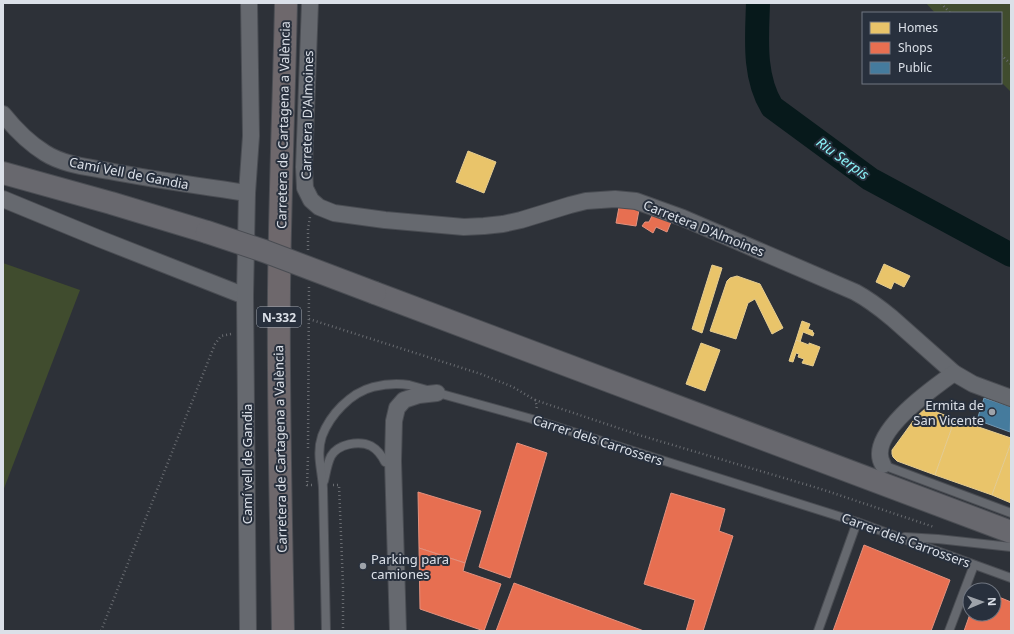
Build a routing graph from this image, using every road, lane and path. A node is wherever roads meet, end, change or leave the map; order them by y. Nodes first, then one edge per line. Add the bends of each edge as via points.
1 (249, 3) edge
2 (286, 3) edge
3 (310, 3) edge
4 (942, 3) edge
5 (949, 12) edge
6 (1002, 56) edge
7 (1011, 64) edge
8 (3, 114) edge
9 (7, 171) edge
10 (248, 193) junction
11 (3, 199) edge
12 (315, 204) junction
13 (308, 252) dead end
14 (309, 282) dead end
15 (245, 296) junction
16 (309, 319) junction
17 (246, 333) junction
18 (954, 373) junction
19 (437, 393) junction
20 (1011, 398) edge
21 (536, 400) junction
22 (532, 419) junction
23 (385, 462) joint
24 (882, 465) joint
25 (307, 485) dead end
26 (322, 485) junction
27 (339, 485) dead end
28 (1011, 513) edge
29 (857, 522) junction
30 (1011, 532) edge
31 (896, 536) junction
32 (956, 541) junction
33 (1011, 547) edge
34 (974, 565) junction
35 (1011, 578) edge
36 (101, 631) edge
37 (248, 631) edge
38 (283, 631) edge
39 (326, 631) edge
40 (343, 631) edge
41 (390, 631) edge
42 (398, 631) edge
43 (818, 631) edge
44 (949, 631) edge

1 - 10 street, Camí vell de Gandia via 251,136
2 - 38 highway, Carretera de Cartagena a València / N-332 via 279,291
3 - 12 street, Carretera D'Almoines via 304,168 305,188
4 - 5 path
6 - 7 path
8 - 10 street, Camí Vell de Gandia via 21,135 57,159 145,178
9 - 30 main road, bridge via 264,251
10 - 15 street, Camí vell de Gandia
11 - 15 street
12 - 13 path via 308,229
12 - 18 street, Carretera D'Almoines via 334,213 464,227 503,224 586,201 636,201 690,221 861,295 882,309
14 - 16 path
15 - 17 street, Camí vell de Gandia
16 - 21 path via 481,374
16 - 25 path
17 - 36 path via 221,336 215,344
17 - 37 street, Camí vell de Gandia
18 - 20 street, Carretera D'Almoines via 973,384
18 - 24 street via 915,402 894,425 882,441
19 - 22 lane, Carrer dels Carrossers
19 - 26 lane via 409,385 384,384 371,387 345,403 330,420 320,445
19 - 42 street, Carrer dels Carrossers via 404,400 397,408 394,421
21 - 22 path via 537,406
21 - 32 path via 639,435 821,489 937,528
22 - 29 lane, Carrer dels Carrossers
23 - 26 lane via 380,452 371,446 358,443 342,446 331,456
23 - 41 street
24 - 28 lane
26 - 39 lane
27 - 40 path
29 - 31 lane, Carrer dels Carrossers
29 - 43 lane
31 - 32 lane
31 - 34 lane, Carrer dels Carrossers
32 - 33 lane
34 - 35 lane, Carrer dels Carrossers
34 - 44 lane

